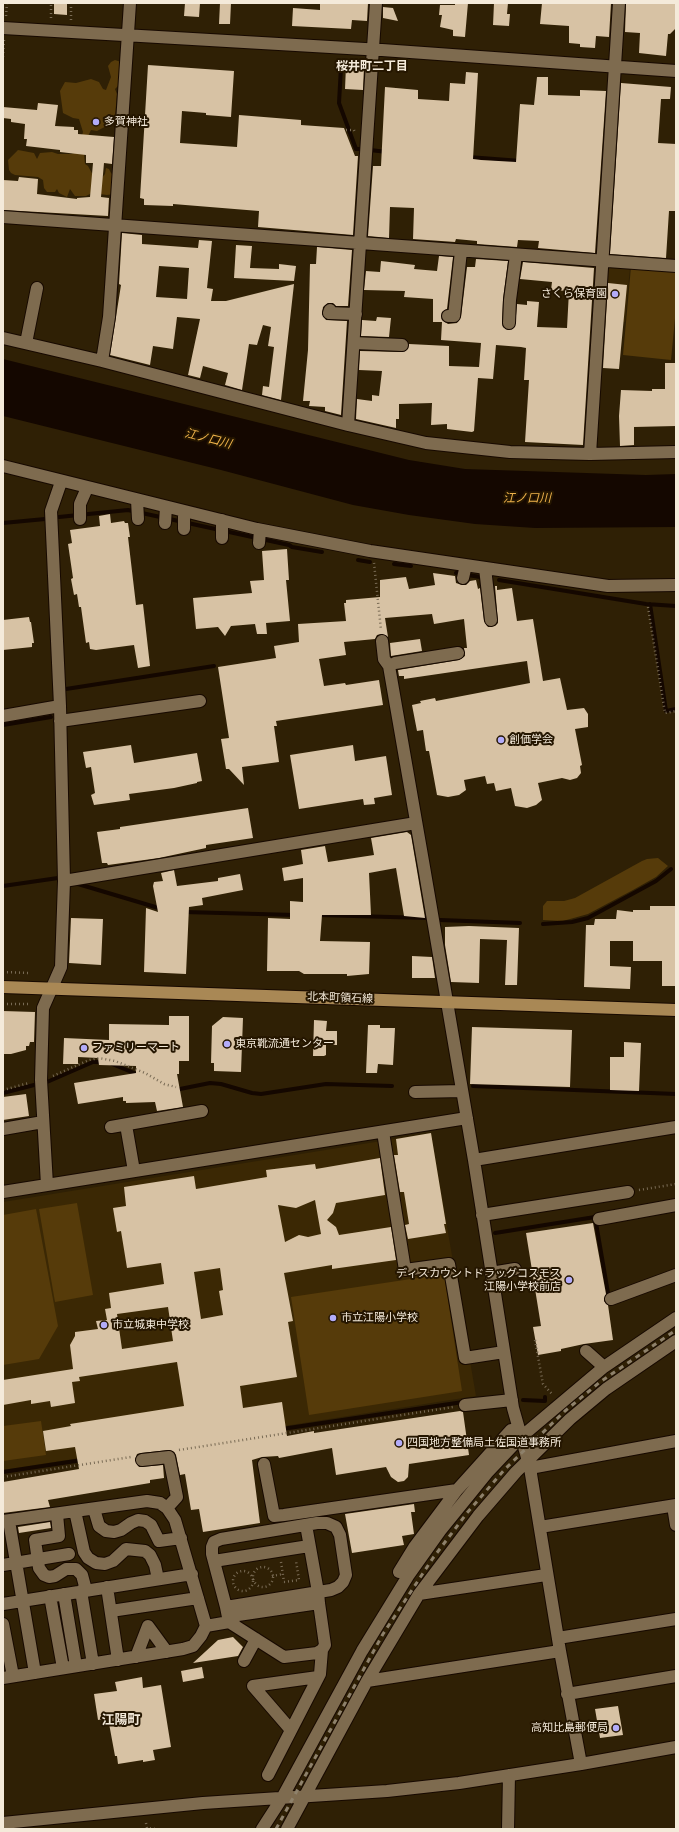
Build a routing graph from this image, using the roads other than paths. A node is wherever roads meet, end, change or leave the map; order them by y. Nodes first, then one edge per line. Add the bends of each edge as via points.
1 (130, 3) edge
2 (376, 3) edge
3 (619, 3) edge
4 (4, 28) edge
5 (127, 36) junction
6 (372, 49) junction
7 (614, 66) junction
8 (676, 71) edge
9 (3, 217) edge
10 (115, 226) junction
11 (360, 244) junction
12 (461, 251) junction
13 (516, 255) junction
14 (602, 260) junction
15 (676, 266) edge
16 (37, 288) dead end
17 (330, 310) dead end
18 (356, 314) junction
19 (448, 316) dead end
20 (509, 323) dead end
21 (3, 338) edge
22 (354, 342) junction
23 (26, 343) junction
24 (402, 345) dead end
25 (102, 361) junction
26 (348, 425) junction
27 (676, 452) edge
28 (590, 454) junction
29 (3, 466) edge
30 (62, 482) junction
31 (87, 488) junction
32 (137, 500) junction
33 (166, 507) junction
34 (184, 511) junction
35 (80, 514) dead end
36 (138, 519) dead end
37 (222, 520) junction
38 (165, 523) dead end
39 (184, 529) dead end
40 (260, 530) junction
41 (222, 538) dead end
42 (259, 544) dead end
43 (466, 565) junction
44 (486, 568) junction
45 (463, 578) dead end
46 (676, 585) edge
47 (491, 620) dead end
48 (382, 640) road end
49 (458, 653) dead end
50 (389, 666) junction
51 (200, 701) dead end
52 (60, 706) junction
53 (3, 716) edge
54 (60, 721) junction
55 (416, 823) junction
56 (64, 881) junction
57 (3, 987) edge
58 (53, 988) junction
59 (447, 1002) junction
60 (676, 1010) edge
61 (462, 1091) junction
62 (415, 1092) dead end
63 (202, 1111) dead end
64 (467, 1118) junction
65 (43, 1122) junction
66 (126, 1125) junction
67 (111, 1127) dead end
68 (676, 1127) edge
69 (3, 1129) edge
70 (383, 1132) junction
71 (474, 1160) junction
72 (134, 1172) junction
73 (47, 1185) junction
74 (3, 1192) edge
75 (628, 1192) road end
76 (676, 1205) edge
77 (482, 1214) junction
78 (599, 1219) dead end
79 (514, 1269) dead end
80 (492, 1273) junction
81 (676, 1275) edge
82 (612, 1299) dead end
83 (676, 1318) edge
84 (676, 1341) edge
85 (586, 1351) dead end
86 (504, 1352) junction
87 (604, 1367) junction
88 (512, 1400) junction
89 (465, 1405) road end
90 (520, 1434) junction
91 (676, 1441) edge
92 (139, 1458) road end
93 (264, 1464) dead end
94 (529, 1464) junction
95 (457, 1490) junction
96 (675, 1505) edge
97 (167, 1508) junction
98 (94, 1509) junction
99 (75, 1511) junction
100 (57, 1514) junction
101 (6, 1521) edge
102 (306, 1525) junction
103 (676, 1525) edge
104 (540, 1527) junction
105 (181, 1538) junction
106 (310, 1546) junction
107 (68, 1554) dead end
108 (37, 1559) junction
109 (214, 1561) junction
110 (16, 1562) junction
111 (3, 1565) edge
112 (399, 1572) dead end
113 (192, 1574) junction
114 (546, 1575) junction
115 (158, 1579) junction
116 (107, 1587) junction
117 (84, 1591) junction
118 (64, 1594) junction
119 (419, 1594) junction
120 (50, 1596) junction
121 (318, 1597) junction
122 (198, 1598) junction
123 (23, 1600) junction
124 (3, 1604) edge
125 (226, 1607) junction
126 (111, 1611) junction
127 (676, 1619) edge
128 (229, 1622) junction
129 (3, 1624) edge
130 (206, 1626) junction
131 (558, 1638) junction
132 (4, 1639) edge
133 (256, 1640) junction
134 (322, 1650) junction
135 (560, 1651) junction
136 (167, 1652) junction
137 (136, 1657) junction
138 (118, 1660) junction
139 (244, 1661) dead end
140 (93, 1664) junction
141 (76, 1666) junction
142 (63, 1668) junction
143 (35, 1673) junction
144 (676, 1676) edge
145 (8, 1677) edge
146 (318, 1677) junction
147 (367, 1680) junction
148 (567, 1694) junction
149 (291, 1730) junction
150 (676, 1747) edge
151 (581, 1764) junction
152 (268, 1775) dead end
153 (509, 1775) junction
154 (304, 1797) junction
155 (282, 1798) junction
156 (3, 1823) edge
157 (262, 1829) edge
158 (287, 1829) edge
159 (508, 1829) edge

1 - 5 street
2 - 6 street
3 - 7 street
4 - 5 street
5 - 6 street
5 - 10 street
6 - 7 street
6 - 11 street
7 - 8 street
7 - 14 street
9 - 10 street
10 - 11 street
10 - 25 street via 109,317
11 - 12 street
11 - 18 street
12 - 13 street
12 - 19 street via 454,316
13 - 14 street
13 - 20 street
14 - 15 street
14 - 28 street
16 - 23 street
17 - 18 street via 330,313
18 - 22 street
21 - 23 street
22 - 24 street
22 - 26 street
23 - 25 street
25 - 26 street
26 - 28 street via 454,447 510,452
27 - 28 street
29 - 30 street
30 - 31 street
30 - 52 street via 51,511
31 - 32 street
31 - 35 street via 81,500
32 - 33 street
32 - 36 street
33 - 34 street
33 - 38 street
34 - 37 street
34 - 39 street
37 - 40 street
37 - 41 street
40 - 42 street
40 - 43 street via 370,551
43 - 44 street
43 - 45 street
44 - 46 street via 608,586
44 - 47 street
48 - 50 street via 384,659
49 - 50 street
50 - 55 street
51 - 54 street
52 - 53 street
52 - 54 street
54 - 56 street
55 - 56 street
55 - 59 street
56 - 58 street via 61,967
57 - 58 main road, 北本町領石線
58 - 59 main road, 北本町領石線
58 - 65 street via 44,1008 40,1080
59 - 60 main road, 北本町領石線
59 - 61 street
61 - 62 street
61 - 64 street
63 - 66 street
64 - 70 street
64 - 71 street
65 - 69 street
65 - 73 street
66 - 67 street
66 - 72 street
68 - 71 street
70 - 72 street
70 - 86 street via 405,1270 449,1264 465,1358
71 - 77 street
72 - 73 street
73 - 74 street
75 - 77 street
76 - 78 street
77 - 80 street
79 - 80 street
80 - 86 street
81 - 82 street
83 - 87 street
84 - 94 street via 606,1389 559,1429
85 - 87 street
86 - 88 street
87 - 90 street
88 - 89 street
88 - 90 street
90 - 94 street
90 - 95 street via 511,1430
90 - 155 street via 477,1484 408,1576 362,1651
91 - 94 street
92 - 97 street via 169,1457 177,1497
93 - 95 street via 274,1516
94 - 104 street
94 - 119 street via 478,1516
95 - 112 street
96 - 103 street
96 - 104 street
97 - 98 street via 160,1503 147,1501
97 - 105 street via 175,1520
98 - 99 street
98 - 105 street via 99,1526 106,1532 122,1530 138,1520 151,1525 159,1541
99 - 100 street
99 - 115 street via 84,1552 88,1558 96,1563 105,1564 113,1561 126,1549 145,1551 155,1565
100 - 101 street
100 - 108 street via 59,1536 35,1540
101 - 110 street
102 - 106 street
102 - 109 street via 221,1539 214,1542 212,1547
102 - 121 street via 327,1523 336,1527 340,1535 346,1575 343,1582
104 - 114 street
105 - 113 street
106 - 109 street
106 - 121 street
107 - 108 street
108 - 110 street
108 - 117 street via 39,1568 49,1577 66,1569 79,1570
109 - 125 street
110 - 111 street
110 - 123 street
113 - 115 street
113 - 122 street
114 - 119 street
114 - 131 street
115 - 116 street
116 - 117 street
116 - 126 street
117 - 118 street
117 - 140 street
118 - 120 street
118 - 141 street
119 - 147 street
120 - 123 street
120 - 142 street
121 - 125 street via 287,1597
121 - 128 street via 238,1615
121 - 134 street via 325,1645
122 - 126 street
122 - 130 street
123 - 124 street
123 - 143 street
125 - 128 street
126 - 138 street
127 - 131 street
128 - 130 street
128 - 133 street
129 - 132 street
130 - 136 street via 193,1646
131 - 135 street
132 - 145 street
133 - 134 street via 284,1657 317,1653
133 - 139 street
134 - 146 street
135 - 147 street
135 - 148 street
136 - 137 street
136 - 137 street via 148,1626
137 - 138 street
138 - 140 street
140 - 141 street
141 - 142 street
142 - 143 street
143 - 145 street
144 - 148 street
146 - 149 street
146 - 149 street via 253,1686
147 - 154 street
148 - 151 street
149 - 152 street
150 - 151 street
151 - 153 street
153 - 154 street via 387,1792
153 - 159 street
154 - 155 street
154 - 158 street
155 - 156 street via 203,1803
155 - 157 street

